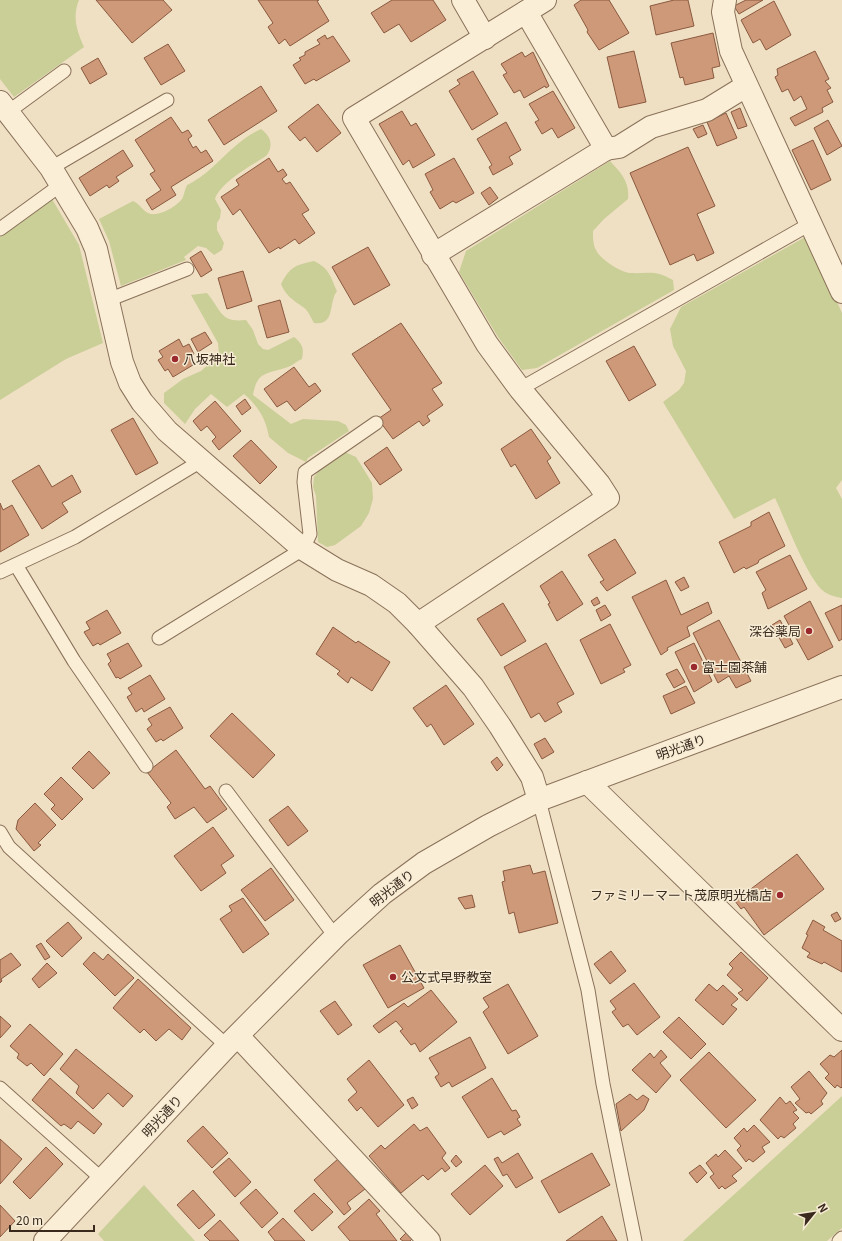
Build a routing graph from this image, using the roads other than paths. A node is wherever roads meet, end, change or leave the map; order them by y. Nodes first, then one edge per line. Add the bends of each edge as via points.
1 (463, 0) edge
2 (545, 0) edge
3 (725, 0) edge
4 (526, 12) junction
5 (486, 38) junction
6 (64, 70) dead end
7 (746, 86) junction
8 (167, 100) dead end
9 (4, 107) edge
10 (606, 149) junction
11 (56, 176) junction
12 (810, 224) junction
13 (0, 229) edge
14 (433, 255) junction
15 (187, 269) dead end
16 (842, 292) edge
17 (108, 300) junction
18 (520, 389) junction
19 (376, 423) dead end
20 (201, 461) junction
21 (303, 550) junction
22 (16, 565) junction
23 (0, 572) edge
24 (418, 624) junction
25 (159, 638) dead end
26 (842, 687) edge
27 (146, 766) dead end
28 (587, 782) junction
29 (226, 791) dead end
30 (539, 800) junction
31 (0, 832) edge
32 (335, 936) junction
33 (842, 1030) edge
34 (232, 1041) junction
35 (0, 1088) edge
36 (103, 1180) junction
37 (842, 1239) edge
38 (427, 1240) edge
39 (45, 1241) edge
40 (634, 1241) edge
41 (839, 1241) edge

1 - 5 street
2 - 4 street
3 - 7 street via 723,12 731,51
4 - 5 street
4 - 10 street
5 - 14 street via 354,118
6 - 9 lane
7 - 10 street via 707,110 651,127 619,147
7 - 12 street
8 - 11 lane
9 - 11 street
10 - 14 street
11 - 13 lane
11 - 17 street via 87,228 96,250
12 - 16 street
12 - 18 lane
14 - 18 street via 487,344
15 - 17 lane
17 - 20 street via 122,362 130,383 154,417
18 - 24 street via 608,498
19 - 21 lane via 305,472 310,534
20 - 21 street
20 - 22 lane via 75,537
21 - 24 street via 337,570 371,585 396,603
21 - 25 lane
22 - 23 lane
22 - 27 lane via 74,661
24 - 30 street via 473,687 500,726 532,777
26 - 28 street, 明光通り
28 - 30 street, 明光通り
28 - 33 street
29 - 32 lane
30 - 32 street, 明光通り via 424,863 382,894
30 - 40 lane via 588,990 603,1084
31 - 34 lane via 9,847
32 - 34 street, 明光通り
34 - 36 street, 明光通り
34 - 38 street
35 - 36 lane
36 - 39 street, 明光通り
37 - 41 lane

